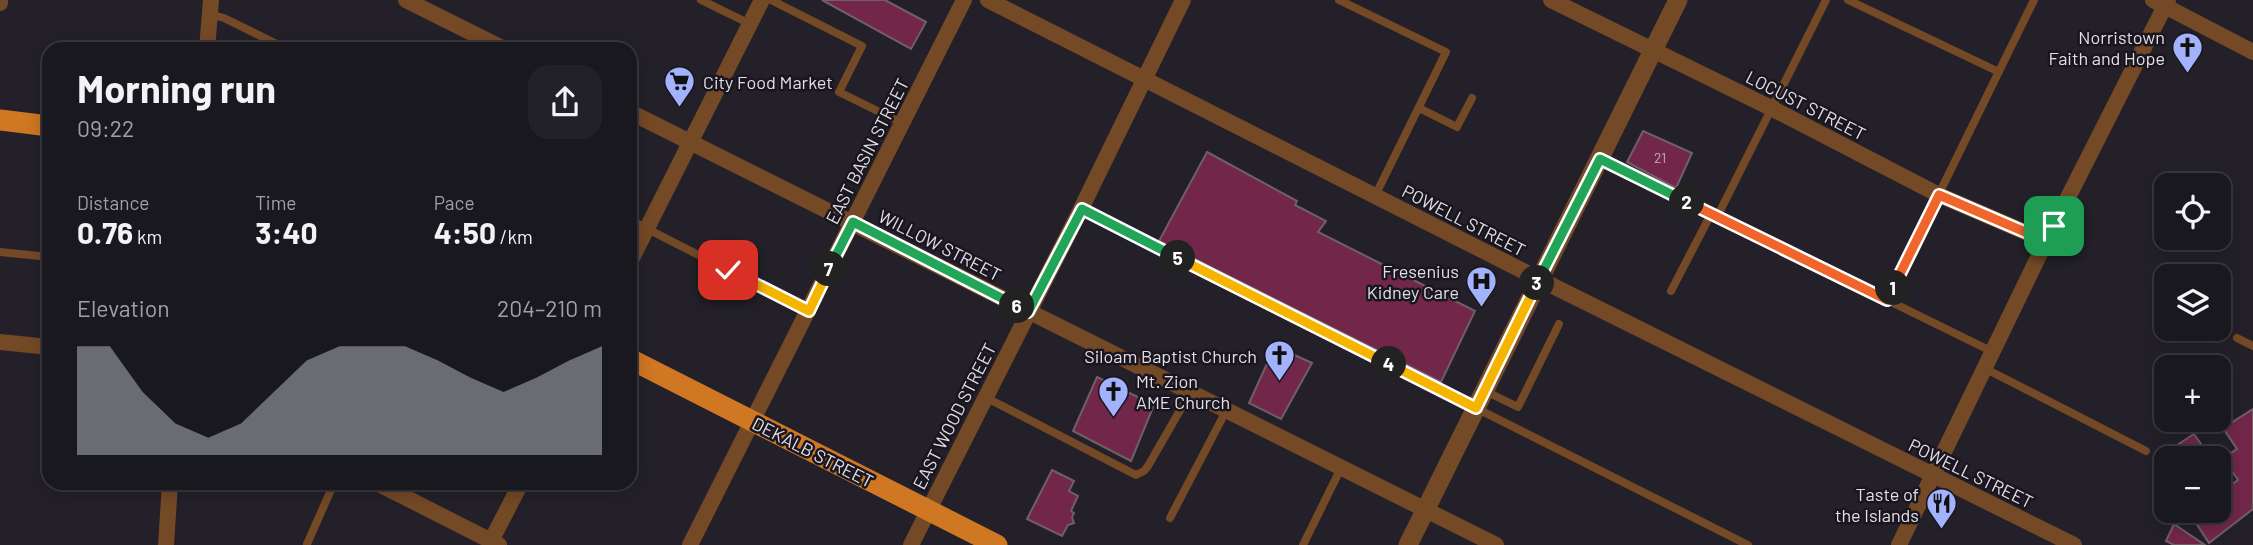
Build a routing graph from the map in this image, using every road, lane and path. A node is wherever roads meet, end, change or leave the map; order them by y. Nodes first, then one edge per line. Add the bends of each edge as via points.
1 (406, 0) edge
2 (701, 0) edge
3 (762, 0) edge
4 (771, 0) edge
5 (964, 0) edge
6 (988, 0) edge
7 (1183, 0) edge
8 (1339, 0) edge
9 (1551, 0) edge
10 (1678, 0) edge
11 (1826, 0) edge
12 (1848, 0) edge
13 (2034, 0) edge
14 (2162, 2) edge
15 (210, 7) edge
16 (750, 24) junction
17 (208, 42) edge
18 (272, 42) edge
19 (490, 42) edge
20 (1652, 51) junction
21 (2253, 52) edge
22 (1998, 72) junction
23 (1144, 79) junction
24 (1472, 98) dead end
25 (1419, 108) junction
26 (1773, 108) junction
27 (637, 116) edge
28 (0, 120) edge
29 (902, 123) junction
30 (42, 125) edge
31 (691, 143) junction
32 (1600, 159) junction
33 (1939, 195) junction
34 (1375, 197) junction
35 (1082, 209) junction
36 (1714, 215) junction
37 (853, 222) junction
38 (637, 223) edge
39 (647, 228) junction
40 (2046, 241) junction
41 (637, 248) edge
42 (0, 252) edge
43 (42, 256) edge
44 (1539, 279) junction
45 (1671, 291) dead end
46 (1887, 300) junction
47 (809, 311) junction
48 (1028, 312) junction
49 (1559, 324) dead end
50 (2237, 338) dead end
51 (0, 342) edge
52 (42, 346) edge
53 (2253, 346) edge
54 (1993, 352) junction
55 (637, 363) edge
56 (1984, 368) junction
57 (1190, 393) junction
58 (985, 397) junction
59 (1480, 399) junction
60 (1226, 411) junction
61 (753, 422) junction
62 (2146, 451) dead end
63 (1341, 468) junction
64 (1933, 476) junction
65 (170, 490) edge
66 (331, 490) edge
67 (390, 490) edge
68 (518, 490) edge
69 (928, 510) junction
70 (1426, 510) junction
71 (1170, 518) dead end
72 (306, 544) edge
73 (493, 544) edge
74 (166, 545) edge
75 (690, 545) edge
76 (911, 545) edge
77 (997, 545) edge
78 (1303, 545) edge
79 (1408, 545) edge
80 (1496, 545) edge
81 (1748, 545) edge
82 (1899, 545) edge
83 (2074, 545) edge

1 - 19 street
2 - 16 lane
3 - 16 street
4 - 29 lane via 862,46 839,92
5 - 29 street, EAST BASIN STREET
6 - 23 street, POWELL STREET
7 - 23 street, EAST WOOD STREET
8 - 25 lane via 1446,52
9 - 20 street, LOCUST STREET
10 - 20 street
11 - 26 lane
12 - 22 lane
13 - 22 lane
14 - 21 street
14 - 40 street
15 - 17 street
15 - 18 lane
16 - 31 street
20 - 26 street, LOCUST STREET
20 - 32 street
22 - 33 lane
23 - 34 street, POWELL STREET
23 - 35 street, EAST WOOD STREET
24 - 25 lane via 1457,127
25 - 34 lane
26 - 33 street, LOCUST STREET
26 - 36 lane
27 - 31 street, WILLOW STREET
28 - 30 highway
29 - 37 street, EAST BASIN STREET
31 - 37 street, WILLOW STREET
31 - 39 street
32 - 36 lane
32 - 44 street
33 - 40 street, LOCUST STREET
33 - 46 lane
34 - 44 street, POWELL STREET
35 - 48 street, EAST WOOD STREET
35 - 59 lane
36 - 45 lane
36 - 46 lane
37 - 47 street, EAST BASIN STREET
37 - 48 street, WILLOW STREET
38 - 39 lane
39 - 41 street
39 - 47 lane
40 - 54 street
42 - 43 lane
44 - 59 street
44 - 64 street, POWELL STREET
46 - 54 lane
47 - 61 street, EAST BASIN STREET
48 - 57 street, WILLOW STREET
48 - 58 street, EAST WOOD STREET
49 - 59 lane via 1518,407
50 - 53 lane
51 - 52 street
54 - 56 street
55 - 61 highway, DEKALB STREET
56 - 62 lane
56 - 64 street
57 - 58 lane via 1148,466 1136,475
57 - 60 street, WILLOW STREET
58 - 69 street, EAST WOOD STREET
59 - 70 street
59 - 81 lane
60 - 63 street, WILLOW STREET
60 - 71 lane
61 - 69 highway, DEKALB STREET
61 - 75 street, EAST BASIN STREET
63 - 70 street, WILLOW STREET
63 - 78 lane
64 - 82 street
64 - 83 street, POWELL STREET
65 - 74 street
66 - 72 lane
67 - 73 street
68 - 73 street
69 - 76 street, EAST WOOD STREET
69 - 77 highway, DEKALB STREET
70 - 79 street
70 - 80 street, WILLOW STREET

